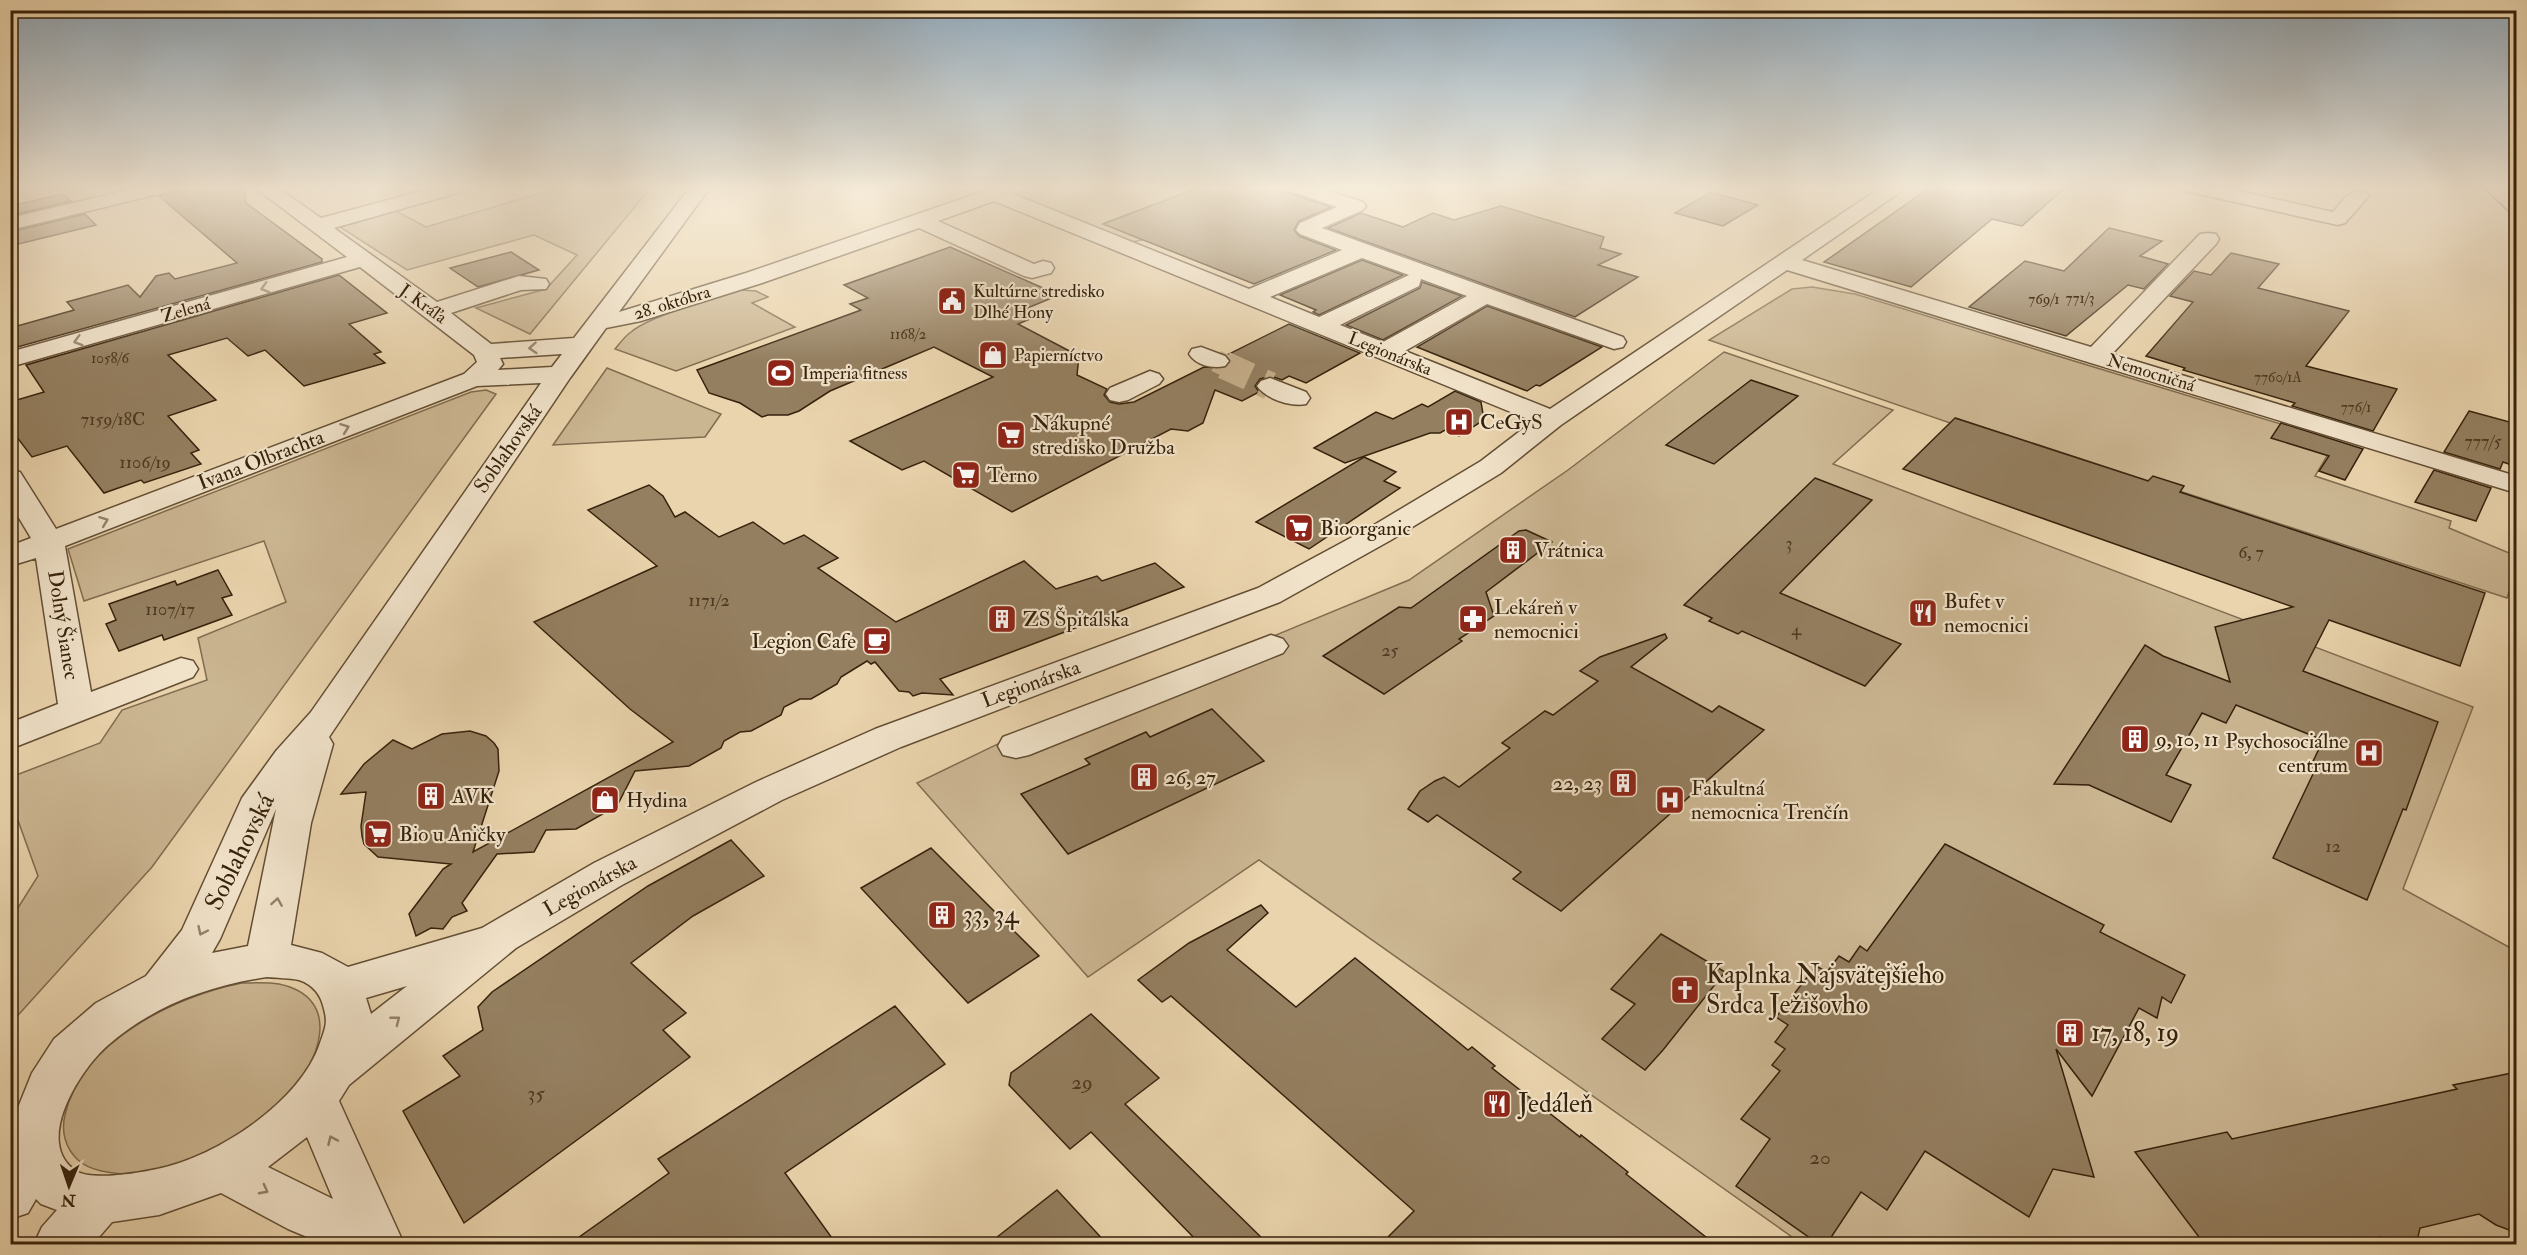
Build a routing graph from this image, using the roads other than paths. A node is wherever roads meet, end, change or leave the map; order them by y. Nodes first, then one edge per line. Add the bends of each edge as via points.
1 (342, 245) edge
2 (657, 245) edge
3 (849, 245) edge
4 (973, 245) edge
5 (1120, 245) edge
6 (1347, 245) edge
7 (1811, 245) edge
8 (2203, 245) edge
9 (1362, 250) junction
10 (362, 260) junction
11 (1786, 262) junction
12 (1043, 268) dead end
13 (1411, 281) dead end
14 (538, 284) dead end
15 (1486, 295) junction
16 (1249, 297) junction
17 (434, 311) junction
18 (1318, 326) junction
19 (590, 334) junction
20 (1614, 342) dead end
21 (1384, 352) junction
22 (2096, 356) junction
23 (10, 360) edge
24 (483, 365) junction
25 (560, 374) junction
26 (1150, 380) dead end
27 (1270, 386) tunnel mouth
28 (1119, 394) dead end
29 (1297, 398) dead end
30 (1552, 419) junction
31 (10, 478) edge
32 (2517, 485) edge
33 (50, 542) junction
34 (10, 557) edge
35 (1271, 646) dead end
36 (181, 669) dead end
37 (77, 711) junction
38 (324, 720) junction
39 (10, 737) edge
40 (1016, 746) dead end
41 (501, 936) junction
42 (267, 960) junction
43 (340, 987) junction
44 (160, 988) junction
45 (324, 1084) junction
46 (223, 1168) junction
47 (20, 1180) edge
48 (98, 1201) junction
49 (378, 1243) edge
50 (60, 1245) edge

1 - 10 street, J. Kráľa
2 - 19 street, Soblahovská
3 - 19 street, 28. októbra
4 - 12 street via 1032,271
5 - 16 street, Legionárska
6 - 9 street
7 - 11 street, Legionárska
8 - 22 street
9 - 15 street
9 - 16 street
10 - 17 street, J. Kráľa
10 -> 23 street, Zelená
11 - 22 street, Nemocničná
11 - 30 street, Legionárska
13 - 18 street
14 - 17 street via 519,283
15 - 20 street
15 - 21 street
16 - 18 street, Legionárska
17 - 24 street, J. Kráľa
18 - 21 street, Legionárska
19 -> 24 street, Ivana Olbrachta
19 - 25 street, Soblahovská
21 - 30 street, Legionárska
22 - 32 street, Nemocničná
24 - 25 street, Ivana Olbrachta
33 -> 24 street, Ivana Olbrachta
25 - 38 street, Soblahovská
26 - 28 street
27 - 29 street
30 - 41 street, Legionárska via 1491,467 1269,595 867,747 687,833
31 - 33 street, Dolný Šianec
33 - 34 street, Ivana Olbrachta
33 - 37 street, Dolný Šianec
35 - 40 street
36 - 37 street
37 - 39 street, Dolný Šianec
42 -> 38 street, Soblahovská via 302,776
38 -> 44 street, Soblahovská via 289,760 256,808 199,939
41 - 43 street, Legionárska
45 -> 41 street, Legionárska
42 - 43 street, Legionárska via 311,966
42 - 44 street, Legionárska via 233,964
43 - 45 street, Legionárska via 350,1023
44 - 47 street, Legionárska via 113,1017 71,1053 41,1092 26,1131
45 - 46 street, Legionárska via 273,1136
49 -> 45 street
46 - 48 street, Legionárska via 180,1187 138,1198
46 -> 49 street via 306,1212
47 - 48 street, Legionárska via 44,1183 67,1196
48 - 50 street

